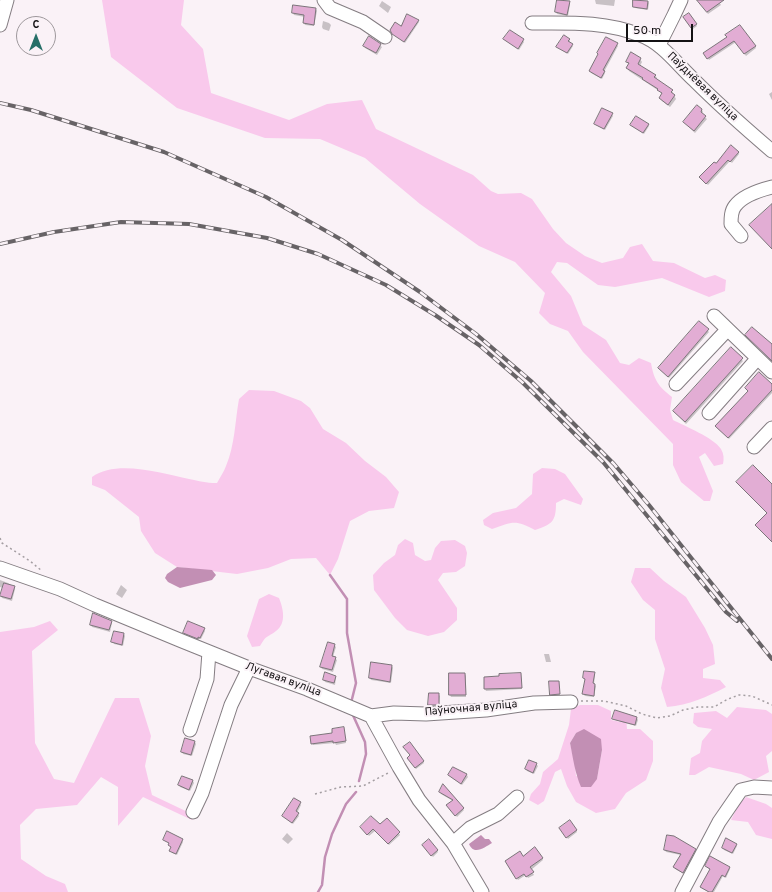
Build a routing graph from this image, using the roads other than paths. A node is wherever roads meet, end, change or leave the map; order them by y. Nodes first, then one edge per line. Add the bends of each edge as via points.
1 (324, 0) edge
2 (681, 0) edge
3 (4, 5) edge
4 (532, 23) dead end
5 (0, 25) edge
6 (384, 37) dead end
7 (659, 45) junction
8 (772, 151) edge
9 (772, 187) edge
10 (741, 236) dead end
11 (714, 316) dead end
12 (728, 330) junction
13 (757, 359) junction
14 (772, 372) edge
15 (676, 384) dead end
16 (709, 413) dead end
17 (772, 428) edge
18 (754, 446) dead end
19 (0, 568) edge
20 (209, 652) junction
21 (249, 668) junction
22 (571, 702) road end
23 (371, 716) junction
24 (190, 730) dead end
25 (772, 788) edge
26 (517, 797) dead end
27 (193, 812) dead end
28 (453, 843) junction
29 (482, 892) edge
30 (682, 892) edge

1 - 6 street via 330,8 363,22
2 - 7 street
3 - 5 street
4 - 7 street, Паўднёвая вуліца via 595,23 641,35
7 - 8 street, Паўднёвая вуліца via 698,85
9 - 10 street via 752,192 735,205 732,224
11 - 12 street
12 - 13 street
12 - 15 street
13 - 14 street
13 - 16 street
17 - 18 street
19 - 20 street, Лугавая вуліца via 60,589
20 - 21 street, Лугавая вуліца
20 - 24 street via 207,679
21 - 23 street, Лугавая вуліца
21 - 27 street via 230,705 202,793
22 - 23 street, Паўночная вуліца via 534,703 486,710
23 - 28 street via 419,800
25 - 30 street via 754,787 741,790 719,822
26 - 28 street via 498,814 470,828
28 - 29 street

